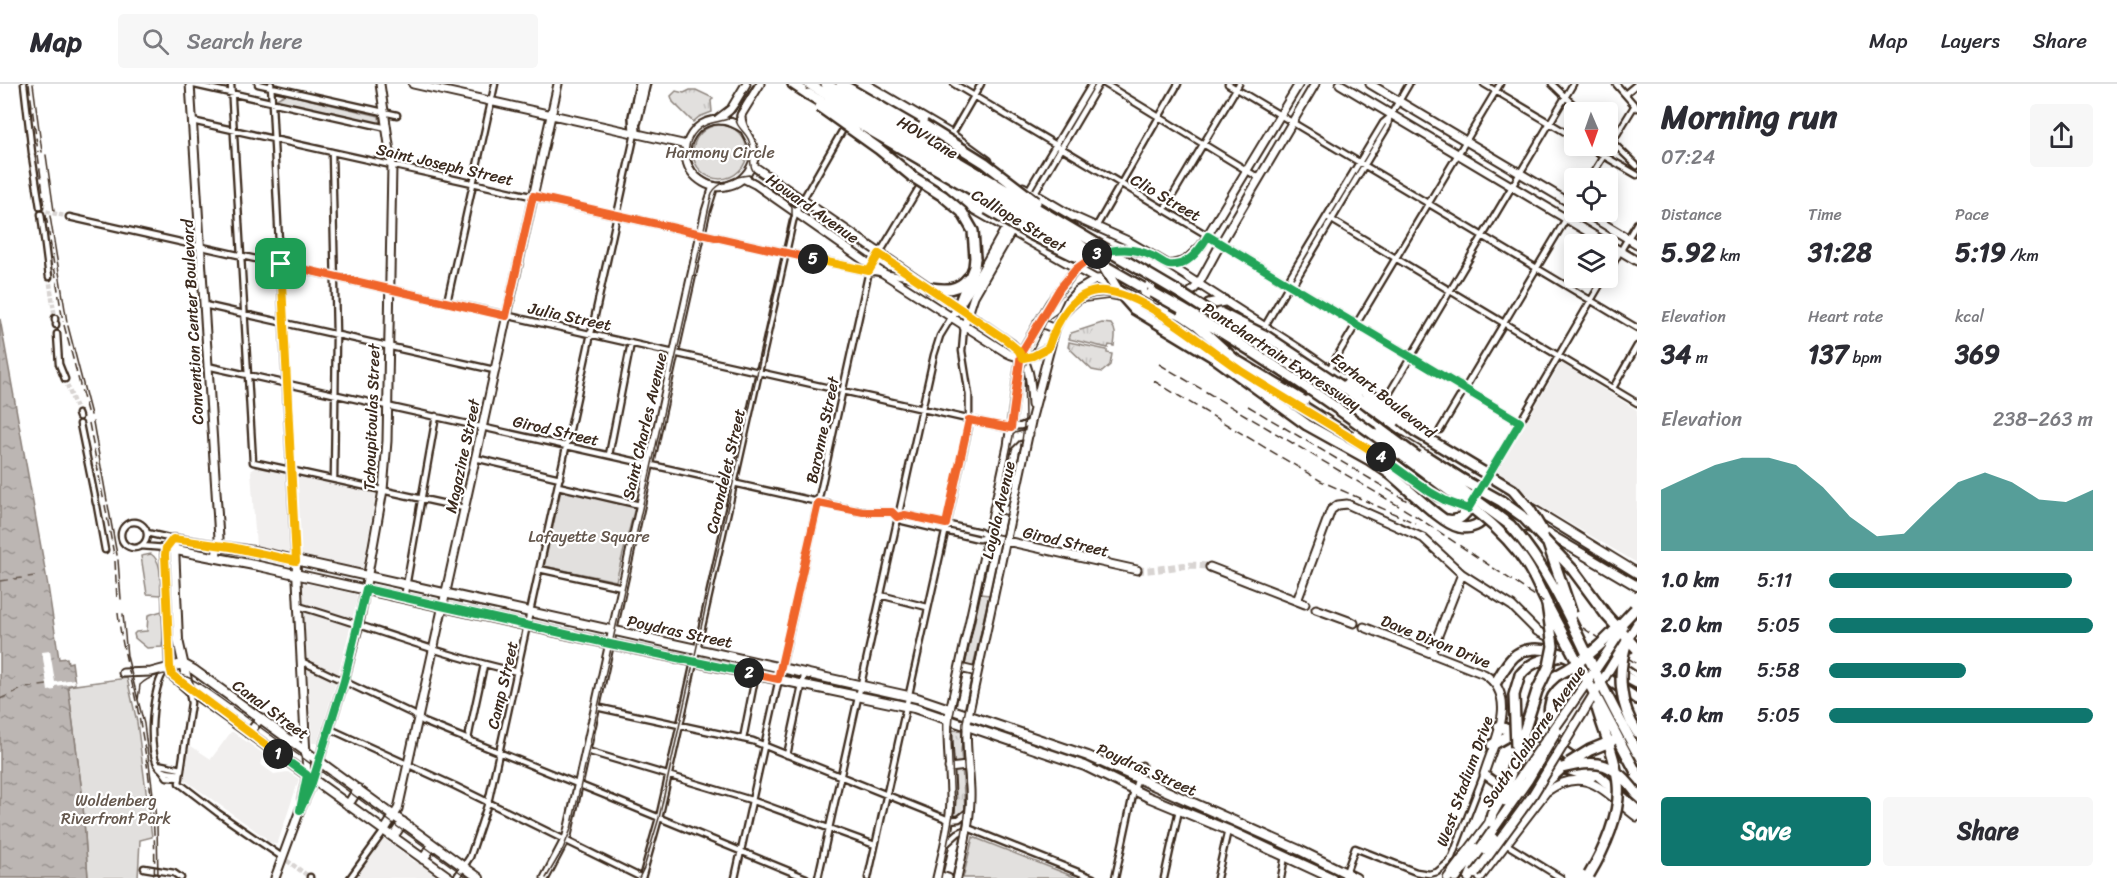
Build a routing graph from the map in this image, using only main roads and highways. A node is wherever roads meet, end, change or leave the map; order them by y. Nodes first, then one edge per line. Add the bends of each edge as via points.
1 (641, 84) edge
2 (795, 84) edge
3 (826, 84) edge
4 (841, 84) edge
5 (858, 84) edge
6 (868, 86) edge
7 (809, 89) edge
8 (635, 133) road end
9 (997, 168) road end
10 (926, 175) road end
11 (1063, 225) junction
12 (969, 276) junction
13 (930, 288) road end
14 (1147, 290) junction
15 (1180, 293) junction
16 (1224, 301) road end
17 (958, 307) road end
18 (1174, 324) road end
19 (1200, 338) junction
20 (1403, 425) junction
21 (1381, 430) junction
22 (1403, 456) junction
23 (1458, 464) junction
24 (1400, 469) joint
25 (1489, 482) junction
26 (1437, 496) junction
27 (1468, 509) junction
28 (1488, 515) junction
29 (1443, 518) junction
30 (173, 539) junction
31 (166, 548) junction
32 (175, 549) junction
33 (259, 552) junction
34 (259, 566) junction
35 (1637, 573) edge
36 (1637, 586) edge
37 (1547, 604) junction
38 (492, 605) junction
39 (1636, 608) edge
40 (489, 616) junction
41 (1637, 624) edge
42 (1578, 636) junction
43 (655, 640) junction
44 (1627, 641) junction
45 (1637, 649) edge
46 (652, 653) junction
47 (1576, 658) junction
48 (183, 664) junction
49 (171, 671) junction
50 (1624, 676) road end
51 (1496, 682) road end
52 (1637, 682) edge
53 (189, 690) junction
54 (1594, 694) junction
55 (1637, 699) edge
56 (1568, 711) junction
57 (1499, 726) road end
58 (304, 733) road end
59 (1637, 733) edge
60 (1519, 735) junction
61 (1032, 738) junction
62 (292, 741) junction
63 (1046, 742) junction
64 (1492, 745) road end
65 (1029, 747) junction
66 (1042, 752) junction
67 (1557, 752) junction
68 (1637, 752) edge
69 (1514, 763) junction
70 (1562, 768) junction
71 (1637, 774) edge
72 (358, 789) junction
73 (1637, 794) edge
74 (1532, 796) junction
75 (1625, 800) junction
76 (348, 804) junction
77 (1637, 810) edge
78 (403, 822) junction
79 (1490, 822) junction
80 (393, 837) junction
81 (434, 845) junction
82 (1483, 848) junction
83 (1466, 855) junction
84 (423, 859) junction
85 (1345, 875) edge
86 (477, 877) edge
87 (450, 878) edge
88 (1332, 878) edge
89 (1356, 878) edge
90 (1448, 878) edge
91 (1456, 878) edge
92 (1471, 878) edge
93 (1586, 878) edge

1 - 8 highway
2 - 7 highway, Pontchartrain Expressway
3 - 11 highway, Pontchartrain Expressway, bridge
4 - 9 highway, bridge via 945,144
5 - 6 highway
6 - 11 highway, bridge via 985,163
7 - 12 highway, bridge via 816,104 962,212 975,239 975,258
7 - 14 highway, Pontchartrain Expressway, bridge via 1057,240
7 - 29 highway, HOV Lane, bridge via 1091,251 1134,309 1215,358 1307,425 1389,473
10 - 14 highway, bridge via 1099,270
11 - 15 highway, Pontchartrain Expressway, bridge
12 - 13 highway via 957,287
12 - 17 highway
14 - 22 highway, Pontchartrain Expressway, bridge via 1262,357
14 - 24 highway, bridge via 1197,325 1234,359 1369,442
15 - 20 highway, bridge via 1266,336
15 - 21 highway, Pontchartrain Expressway, bridge via 1323,385
16 - 19 highway via 1209,304 1196,321 1194,329
18 - 19 highway
19 - 22 highway, bridge via 1245,356
20 - 23 main road, Earhart Boulevard
20 - 42 highway, bridge via 1513,490 1530,510 1545,535
21 - 42 highway, Pontchartrain Expressway, bridge via 1510,525 1538,561
21 - 45 highway, bridge via 1522,516 1573,570
22 - 37 highway, Pontchartrain Expressway, bridge via 1499,529 1517,548
23 - 25 main road, Earhart Boulevard
23 - 26 main road via 1458,481 1453,490 1446,496
24 - 26 main road
25 - 27 main road
25 - 28 main road via 1496,494 1496,504
25 - 35 main road, Earhart Boulevard
26 - 27 main road
27 - 28 main road
27 - 29 highway via 1462,518
28 - 29 highway via 1468,528 1457,527
28 - 36 main road via 1546,533
30 - 31 main road
30 - 32 main road
30 - 33 main road, Poydras Street
31 - 32 main road, Poydras Street
31 - 49 main road
32 - 34 main road, Poydras Street
32 - 48 main road via 178,640
33 - 34 main road
33 - 38 main road, Poydras Street
34 - 40 main road, Poydras Street
37 - 54 highway, Pontchartrain Expressway, bridge
37 - 69 highway, bridge via 1552,655
38 - 40 main road
38 - 43 main road, Poydras Street
39 - 56 main road, South Claiborne Avenue, bridge
39 - 75 highway, bridge via 1597,650 1546,685 1539,699 1538,714 1540,727 1552,742
40 - 46 main road, Poydras Street
41 - 44 main road, South Claiborne Avenue, bridge
42 - 68 highway, Pontchartrain Expressway, bridge
43 - 46 main road
43 - 61 main road, Poydras Street via 907,696
44 - 59 highway, bridge via 1621,688
44 - 67 main road, South Claiborne Avenue, bridge
46 - 65 main road, Poydras Street via 905,706
47 - 51 highway via 1526,650 1514,656
47 - 55 highway
47 - 69 highway, bridge via 1543,659 1520,675 1514,695
48 - 49 main road
48 - 53 main road
48 - 62 main road, Canal Street
49 - 53 main road, Canal Street
50 - 52 highway
53 - 76 main road, Canal Street
54 - 71 highway, Pontchartrain Expressway, bridge
54 - 93 highway, bridge via 1619,791 1603,852
56 - 79 main road, South Claiborne Avenue, bridge
56 - 82 main road, bridge via 1542,759
57 - 60 highway
58 - 62 main road
59 - 70 highway, bridge via 1604,743
60 - 64 highway
60 - 75 highway via 1555,765 1585,773
61 - 63 main road, Poydras Street
61 - 65 main road
62 - 72 main road, Canal Street
63 - 66 main road
63 - 85 main road, Poydras Street via 1088,756 1299,850
65 - 66 main road, Poydras Street
66 - 88 main road, Poydras Street via 1084,766
67 - 74 main road, South Claiborne Avenue, bridge
67 - 82 main road, bridge
69 - 79 highway, bridge
70 - 73 highway, bridge via 1592,762 1605,765 1622,775
70 - 74 highway, bridge
72 - 76 main road
72 - 78 main road, Canal Street
74 - 92 main road, South Claiborne Avenue, bridge
75 - 77 highway
76 - 80 main road, Canal Street
78 - 80 main road
78 - 81 main road, Canal Street
79 - 83 main road, South Claiborne Avenue
80 - 84 main road, Canal Street
81 - 84 main road
81 - 86 main road, Canal Street
82 - 91 main road
82 - 92 main road
83 - 90 main road, South Claiborne Avenue
83 - 91 highway
84 - 87 main road, Canal Street
85 - 89 main road, Poydras Street

